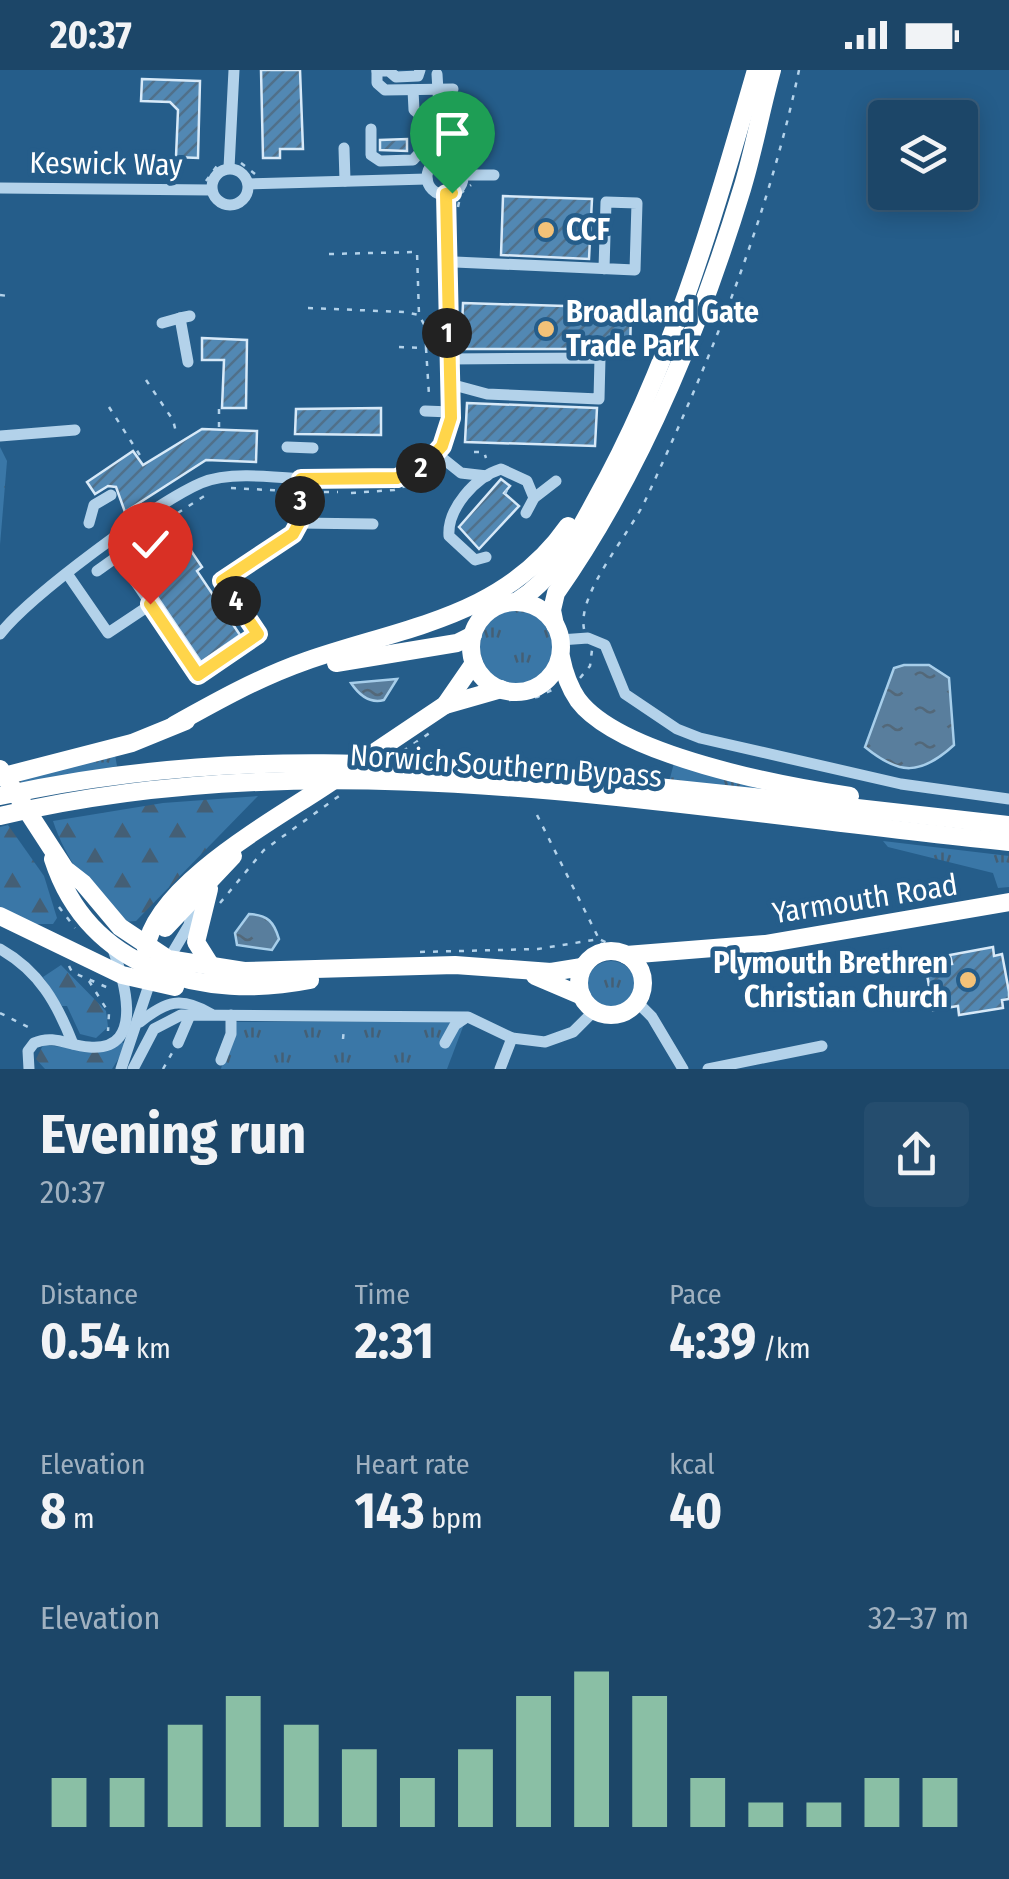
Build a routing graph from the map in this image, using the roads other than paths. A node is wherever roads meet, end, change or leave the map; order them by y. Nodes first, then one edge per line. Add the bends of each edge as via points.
1 (234, 70) edge
2 (420, 70) edge
3 (752, 70) edge
4 (772, 70) edge
5 (377, 71) edge
6 (437, 74) dead end
7 (453, 89) dead end
8 (413, 90) junction
9 (437, 90) junction
10 (371, 129) dead end
11 (344, 148) dead end
12 (442, 159) junction
13 (229, 168) junction
14 (466, 170) junction
15 (427, 179) junction
16 (488, 179) road end
17 (344, 182) junction
18 (248, 184) junction
19 (0, 188) edge
20 (211, 190) junction
21 (446, 194) junction
22 (446, 262) junction
23 (604, 269) junction
24 (162, 322) dead end
25 (449, 359) junction
26 (188, 362) dead end
27 (450, 384) junction
28 (641, 406) junction
29 (424, 411) dead end
30 (451, 412) junction
31 (75, 430) dead end
32 (1, 440) edge
33 (287, 448) dead end
34 (313, 448) dead end
35 (436, 453) junction
36 (462, 473) junction
37 (487, 476) junction
38 (301, 479) junction
39 (556, 481) dead end
40 (111, 495) dead end
41 (534, 498) junction
42 (460, 502) junction
43 (526, 513) dead end
44 (89, 523) dead end
45 (299, 523) junction
46 (373, 524) dead end
47 (485, 556) dead end
48 (97, 571) dead end
49 (68, 574) junction
50 (516, 602) junction
51 (150, 604) junction
52 (20, 611) junction
53 (0, 617) edge
54 (0, 634) edge
55 (473, 636) junction
56 (559, 640) junction
57 (474, 663) junction
58 (501, 689) junction
59 (444, 714) junction
60 (174, 726) junction
61 (0, 769) edge
62 (0, 777) edge
63 (0, 796) edge
64 (1009, 800) edge
65 (0, 816) edge
66 (1009, 823) edge
67 (249, 838) junction
68 (1009, 842) edge
69 (51, 852) junction
70 (65, 870) junction
71 (212, 879) junction
72 (1005, 905) edge
73 (81, 915) junction
74 (0, 916) edge
75 (37, 934) junction
76 (742, 947) junction
77 (0, 949) edge
78 (626, 955) junction
79 (141, 958) junction
80 (582, 968) junction
81 (213, 969) junction
82 (360, 970) junction
83 (521, 970) junction
84 (642, 982) junction
85 (637, 1002) junction
86 (588, 1003) junction
87 (211, 1014) junction
88 (190, 1015) junction
89 (231, 1016) junction
90 (468, 1018) junction
91 (140, 1022) junction
92 (512, 1038) junction
93 (178, 1042) road end
94 (445, 1043) dead end
95 (73, 1044) junction
96 (822, 1046) dead end
97 (221, 1060) dead end
98 (29, 1069) edge
99 (121, 1069) edge
100 (133, 1069) edge
101 (500, 1069) edge
102 (683, 1069) edge
103 (708, 1069) edge

1 - 13 street
2 - 5 street via 402,78
3 - 28 highway via 695,276
4 - 56 highway via 744,184 700,314 644,440 556,593 552,610
5 - 8 street via 380,88
6 - 9 street
7 - 9 street
8 - 9 street
8 - 10 street via 414,110 425,119 426,146 413,160 380,162 372,155
9 - 12 street
11 - 17 street
12 - 14 street
12 - 15 street
13 - 18 street
13 - 20 street via 216,174
14 - 16 street
14 - 21 street via 456,190
15 - 17 street
15 - 21 street
17 - 18 street
18 - 20 street via 246,197 229,209
19 - 20 street, Keswick Way
21 - 22 street
22 - 23 street
22 - 25 street
23 - 23 street via 635,270 637,203 606,202
24 - 26 street via 184,317
25 - 27 street
25 - 27 street via 600,358 599,399 487,394
27 - 30 street
28 - 50 highway via 554,570
28 - 60 highway via 555,544 462,614 274,673
29 - 30 street
30 - 35 street
31 - 32 street
33 - 34 street
35 - 36 street
35 - 38 street via 397,478
36 - 37 street
36 - 42 street
37 - 41 street via 509,470 527,482
37 - 42 street
38 - 45 street
38 - 49 street via 202,484
39 - 41 street
40 - 44 street via 94,505
41 - 43 street
42 - 47 street via 449,536
45 - 46 street
45 - 51 street via 293,534 222,581 258,634 198,675
48 - 51 street via 118,556
49 - 51 street via 108,633
49 - 52 street
50 - 55 highway via 489,612
50 - 56 highway via 531,605
52 - 53 street
52 - 54 street
55 - 57 highway
55 - 60 highway via 297,674
56 - 58 highway via 554,671 536,687
56 - 64 street via 605,644 625,694 700,738 900,784
56 - 66 highway via 569,684 585,708 711,768
57 - 58 highway
57 - 59 highway
58 - 59 highway
59 - 67 highway via 418,722
60 - 62 highway via 85,758
61 - 69 highway
63 - 66 highway, Norwich Southern Bypass via 178,768 349,760
65 - 68 highway, Norwich Southern Bypass via 214,783 376,780
67 - 71 highway
67 - 79 highway via 206,866
69 - 70 highway
69 - 73 highway
70 - 73 highway
70 - 79 highway
71 - 79 highway
71 - 81 highway via 196,942
72 - 76 highway, Yarmouth Road
73 - 75 highway via 62,935
73 - 79 highway
74 - 75 highway
75 - 79 highway
76 - 78 highway, Yarmouth Road
76 - 84 highway, Yarmouth Road via 674,962
77 - 95 street via 41,981
78 - 80 highway via 602,945
78 - 84 highway
79 - 81 highway
79 - 82 highway via 255,986
79 - 91 street
79 - 95 street via 122,1029 102,1046
80 - 83 highway
80 - 86 highway
81 - 82 highway
82 - 83 highway via 455,964
83 - 86 highway
84 - 85 highway
85 - 86 highway via 616,1014
85 - 102 street
86 - 92 street via 560,1039
87 - 88 street
87 - 89 street
87 - 91 street via 186,1002 165,1002
88 - 93 street
88 - 100 street via 160,1024
89 - 90 street
89 - 97 street
90 - 92 street
90 - 94 street via 454,1025
91 - 99 street
92 - 101 street
95 - 98 street via 44,1038 34,1043
96 - 103 street

